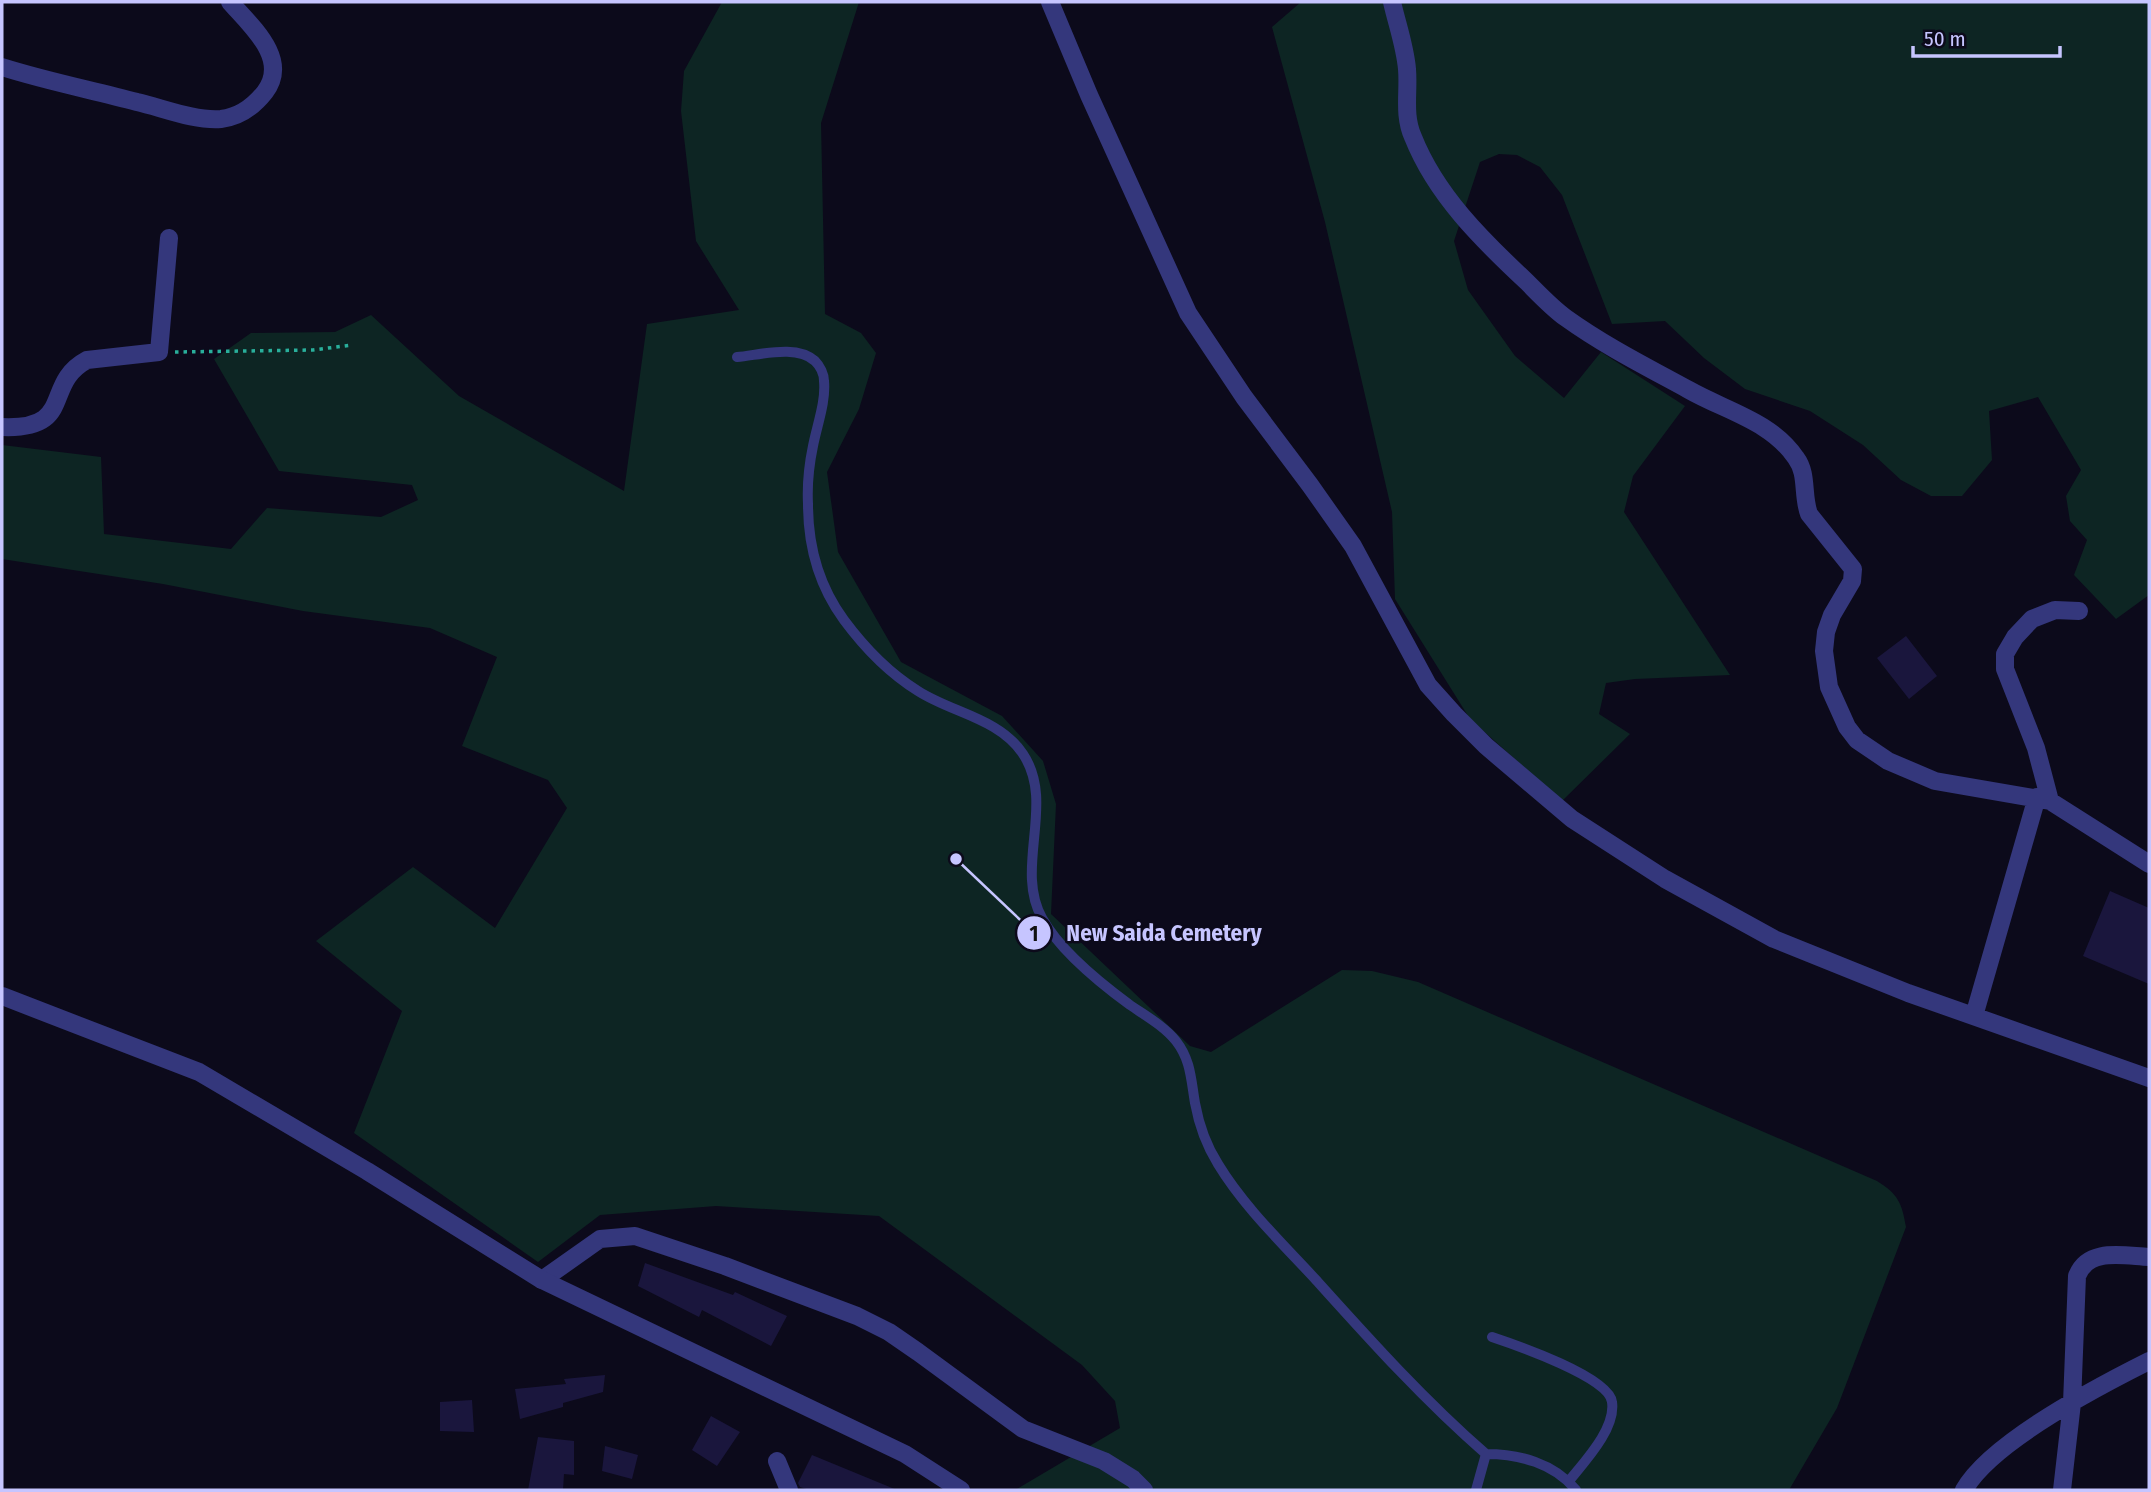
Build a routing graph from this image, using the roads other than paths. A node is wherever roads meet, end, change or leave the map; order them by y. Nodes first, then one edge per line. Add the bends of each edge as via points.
1 (230, 2) edge
2 (1050, 2) edge
3 (1392, 2) edge
4 (2, 66) edge
5 (169, 238) dead end
6 (737, 357) dead end
7 (2, 428) edge
8 (2079, 611) dead end
9 (2044, 799) junction
10 (2149, 864) edge
11 (2, 996) edge
12 (1973, 1016) junction
13 (2149, 1078) edge
14 (2149, 1257) edge
15 (542, 1280) junction
16 (1492, 1336) dead end
17 (2149, 1361) edge
18 (2072, 1403) junction
19 (1486, 1454) junction
20 (777, 1461) dead end
21 (1573, 1486) edge
22 (789, 1490) edge
23 (961, 1490) edge
24 (1144, 1490) edge
25 (1476, 1490) edge
26 (1964, 1490) edge
27 (2062, 1490) edge

1 - 4 street via 262,40 275,65 259,100 234,117 176,112
2 - 12 street via 1188,313 1353,546 1428,685 1454,714 1572,819 1665,879 1774,939
3 - 9 street via 1406,57 1411,135 1434,180 1460,213 1563,316 1607,345 1741,414 1777,438 1797,459 1808,513 1853,569 1852,581 1832,615 1824,651 1829,687 1857,740 1888,761 1935,781
5 - 7 street via 159,352 87,360 70,374 39,424
6 - 19 lane via 791,352 813,360 821,370 824,395 808,476 807,506 816,564 828,598 882,663 916,690 994,727 1023,754 1035,789 1032,885 1042,918 1099,980 1175,1039 1189,1063 1207,1146 1240,1196 1386,1358
8 - 9 street via 2055,610 2032,619 2005,654 2005,669 2036,748
9 - 10 street
9 - 12 street
11 - 15 street via 199,1072
12 - 13 street
14 - 18 street via 2096,1256 2080,1267
15 - 23 street via 905,1454
15 - 24 street via 600,1239 635,1236 701,1257 857,1315 889,1332 1023,1429 1104,1461
16 - 21 lane via 1554,1360 1608,1391 1613,1403 1611,1419
17 - 18 street
18 - 26 street via 2002,1451
18 - 27 street
19 - 21 lane via 1527,1458
19 - 25 lane
20 - 22 street

